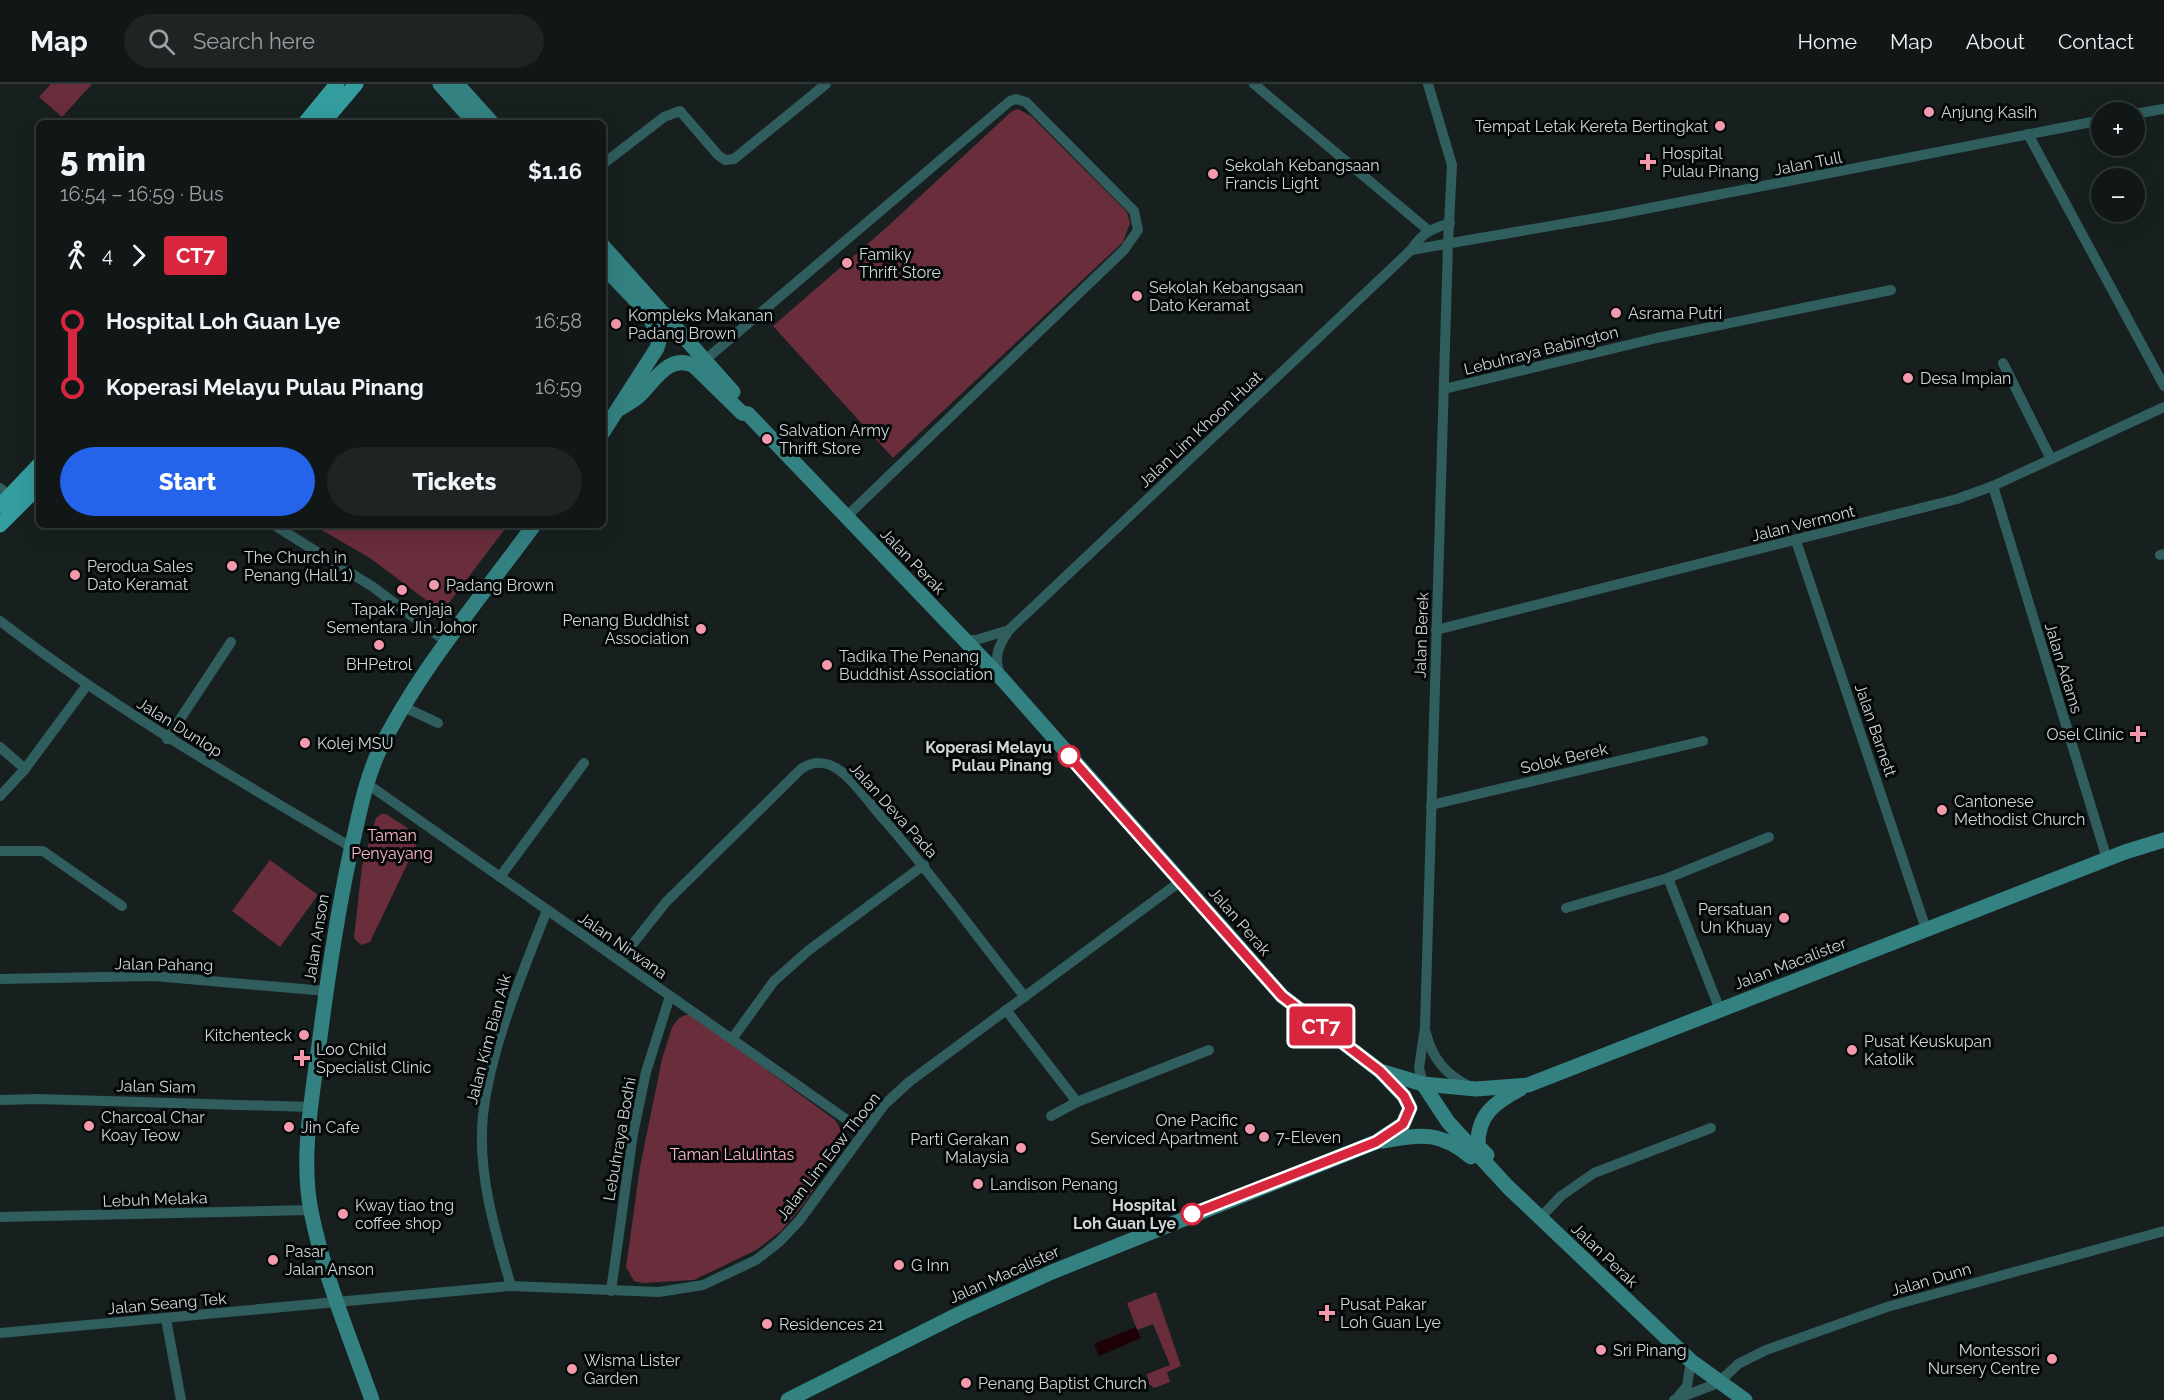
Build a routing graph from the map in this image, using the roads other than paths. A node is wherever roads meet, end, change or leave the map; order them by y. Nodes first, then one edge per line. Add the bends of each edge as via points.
1 (338, 84) edge
2 (356, 84) edge
3 (440, 84) edge
4 (457, 84) edge
5 (826, 84) edge
6 (1254, 84) edge
7 (1428, 84) edge
8 (2164, 109) edge
9 (2145, 112) edge
10 (308, 120) edge
11 (326, 120) edge
12 (472, 120) edge
13 (489, 120) edge
14 (2091, 122) edge
15 (2028, 134) junction
16 (606, 162) edge
17 (1450, 223) junction
18 (1428, 230) junction
19 (1448, 244) junction
20 (606, 249) edge
21 (1411, 250) junction
22 (606, 269) edge
23 (1892, 290) dead end
24 (705, 360) junction
25 (2003, 363) dead end
26 (2164, 386) edge
27 (1444, 389) junction
28 (2164, 407) edge
29 (621, 408) junction
30 (748, 414) junction
31 (606, 428) edge
32 (2051, 459) junction
33 (36, 468) edge
34 (1993, 486) junction
35 (36, 489) edge
36 (3, 497) edge
37 (846, 517) junction
38 (0, 525) edge
39 (278, 528) edge
40 (532, 528) edge
41 (1796, 541) junction
42 (0, 621) edge
43 (1009, 630) junction
44 (1436, 630) junction
45 (964, 640) junction
46 (231, 642) dead end
47 (448, 643) junction
48 (1003, 680) junction
49 (87, 685) junction
50 (404, 707) junction
51 (438, 723) dead end
52 (167, 739) junction
53 (1703, 741) dead end
54 (0, 747) edge
55 (584, 763) dead end
56 (25, 769) junction
57 (366, 783) junction
58 (0, 796) edge
59 (1431, 805) junction
60 (1769, 837) dead end
61 (2164, 840) edge
62 (351, 848) junction
63 (0, 851) edge
64 (2107, 859) junction
65 (924, 865) junction
66 (500, 877) junction
67 (1668, 878) junction
68 (1181, 881) junction
69 (123, 906) dead end
70 (1566, 908) dead end
71 (547, 910) junction
72 (1926, 929) junction
73 (620, 960) junction
74 (0, 979) edge
75 (326, 991) junction
76 (670, 996) junction
77 (1025, 997) junction
78 (1006, 1010) junction
79 (1720, 1010) junction
80 (1425, 1026) junction
81 (732, 1039) junction
82 (1209, 1050) dead end
83 (1380, 1071) junction
84 (1424, 1084) junction
85 (1528, 1085) junction
86 (1476, 1089) junction
87 (0, 1100) edge
88 (1077, 1102) junction
89 (311, 1107) junction
90 (1051, 1116) dead end
91 (1711, 1128) dead end
92 (863, 1131) junction
93 (1376, 1142) junction
94 (1495, 1173) junction
95 (311, 1210) junction
96 (0, 1217) edge
97 (1541, 1217) junction
98 (2164, 1231) edge
99 (511, 1286) junction
100 (611, 1291) junction
101 (336, 1301) junction
102 (166, 1319) junction
103 (0, 1333) edge
104 (1691, 1361) junction
105 (1718, 1383) junction
106 (181, 1400) edge
107 (372, 1400) edge
108 (788, 1400) edge
109 (1673, 1400) edge
110 (1745, 1400) edge

1 - 10 main road
2 - 11 main road
3 - 12 main road
4 - 13 main road
5 - 16 street via 734,159 725,160 718,155 680,111 664,117
6 - 18 street
7 - 17 street, Jalan Berek via 1452,165
8 - 9 street
14 - 15 street, Jalan Tull
15 - 19 street, Jalan Tull
15 - 26 street
17 - 18 street
17 - 19 street, Jalan Berek
18 - 21 street, Jalan Lim Khoon Huat
19 - 21 street
19 - 27 street, Jalan Berek
20 - 24 main road, Jalan Perak
21 - 43 street, Jalan Lim Khoon Huat
22 - 29 main road via 646,311 660,337
23 - 27 street, Lebuhraya Babington via 1658,338
24 - 30 main road, Jalan Perak
24 - 37 street via 1010,101 1026,102 1134,211 1138,230 1124,250
25 - 32 street
27 - 44 street, Jalan Berek
28 - 32 street, Jalan Vermont
29 - 30 main road, Jalan Perak via 639,396 662,371 674,363 686,362 742,413
29 - 31 main road
30 - 37 main road, Jalan Perak
32 - 34 street, Jalan Vermont
33 - 36 main road
34 - 41 street, Jalan Vermont
34 - 64 street, Jalan Adams
35 - 38 main road
37 - 45 main road, Jalan Perak
39 - 47 street via 373,587
40 - 47 main road, Jalan Anson
41 - 44 street, Jalan Vermont
41 - 72 street, Jalan Barnett
42 - 49 street, Jalan Dunlop
43 - 45 street, Jalan Lim Khoon Huat
43 - 48 street, Jalan Lim Khoon Huat via 997,653 996,663
44 - 59 street, Jalan Berek
45 - 48 main road, Jalan Perak
46 - 52 street
47 - 50 main road, Jalan Anson
48 - 68 main road, Jalan Perak
49 - 52 street, Jalan Dunlop
49 - 56 street
50 - 51 street
50 - 57 main road, Jalan Anson
52 - 62 street, Jalan Dunlop
53 - 59 street, Solok Berek
54 - 56 street
55 - 66 street
56 - 58 street
57 - 62 main road, Jalan Anson
57 - 66 street, Jalan Nirwana
59 - 80 street, Jalan Berek
60 - 67 street
61 - 64 main road, Jalan Macalister
62 - 75 main road, Jalan Anson
63 - 69 street via 43,852
64 - 72 main road, Jalan Macalister
65 - 73 street, Jalan Deva Pada via 841,771 832,765 810,763 666,902
65 - 77 street, Jalan Deva Pada
65 - 81 street via 809,950 774,981
66 - 71 street, Jalan Nirwana
67 - 70 street
67 - 79 street
68 - 77 street, Jalan Lim Eow Thoon
68 - 83 main road, Jalan Perak via 1282,996
71 - 73 street, Jalan Nirwana
71 - 99 street, Jalan Kim Bian Aik via 514,995 483,1114 486,1184
72 - 79 main road, Jalan Macalister
73 - 76 street, Jalan Nirwana
74 - 75 street, Jalan Pahang via 154,976
75 - 89 main road, Jalan Anson
76 - 81 street, Jalan Nirwana
76 - 100 street, Lebuhraya Bodhi via 646,1072 633,1134
77 - 78 street, Jalan Lim Eow Thoon
78 - 88 street
78 - 92 street, Jalan Lim Eow Thoon via 909,1082
79 - 85 main road, Jalan Macalister
80 - 84 street, Jalan Berek via 1419,1068
80 - 86 street, Jalan Berek via 1430,1051 1438,1063
81 - 92 street, Jalan Nirwana
82 - 88 street
83 - 84 main road, Jalan Perak
83 - 93 main road via 1410,1108 1403,1124
84 - 86 main road, Jalan Macalister
84 - 94 main road, Jalan Perak via 1448,1122
85 - 86 main road, Jalan Macalister
85 - 97 main road via 1495,1104 1483,1116 1478,1146 1536,1206
87 - 89 street, Jalan Siam
88 - 90 street
89 - 95 main road, Jalan Anson
91 - 97 street via 1594,1173 1561,1196
92 - 100 street, Jalan Lim Eow Thoon via 799,1221 756,1260 724,1277 685,1290
93 - 94 main road via 1436,1136 1449,1140
93 - 108 main road, Jalan Macalister via 1052,1272
94 - 97 main road, Jalan Perak
95 - 96 street, Lebuh Melaka
95 - 101 main road, Jalan Anson
97 - 104 main road, Jalan Perak
98 - 105 street, Jalan Dunn via 1887,1307 1766,1350 1738,1364
99 - 100 street, Jalan Lim Eow Thoon
99 - 101 street, Jalan Lim Eow Thoon
101 - 102 street, Jalan Seang Tek
101 - 107 main road, Jalan Anson
102 - 103 street, Jalan Seang Tek
102 - 106 street
104 - 105 main road, Jalan Perak
104 - 109 street via 1688,1386
105 - 109 street
105 - 110 main road, Jalan Perak

